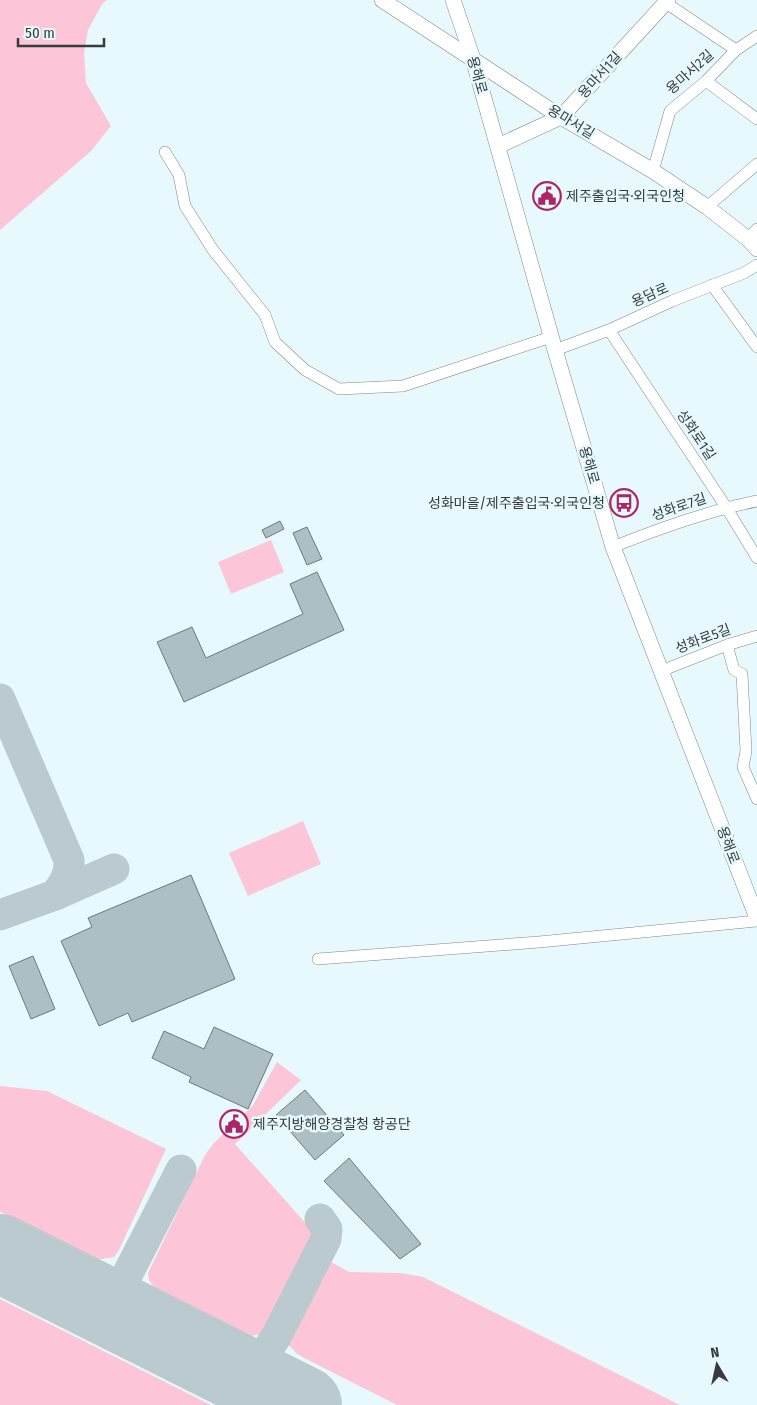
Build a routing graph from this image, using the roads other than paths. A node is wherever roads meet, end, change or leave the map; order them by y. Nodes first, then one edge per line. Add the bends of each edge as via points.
1 (382, 0) edge
2 (453, 0) edge
3 (666, 1) edge
4 (757, 36) edge
5 (736, 50) junction
6 (473, 59) junction
7 (706, 81) junction
8 (561, 117) junction
9 (757, 119) edge
10 (498, 146) junction
11 (165, 152) dead end
12 (757, 164) edge
13 (653, 171) junction
14 (707, 207) junction
15 (754, 239) edge
16 (757, 265) edge
17 (712, 285) junction
18 (609, 330) junction
19 (553, 343) junction
20 (757, 348) edge
21 (757, 501) edge
22 (726, 507) junction
23 (613, 547) junction
24 (757, 558) edge
25 (757, 636) edge
26 (727, 645) junction
27 (661, 671) junction
28 (757, 799) edge
29 (757, 920) edge
30 (318, 959) dead end

1 - 6 main road, 용마서길
2 - 6 main road, 용해로
3 - 5 street
3 - 8 main road, 용마서1길
4 - 5 street, 용마서2길
5 - 7 street, 용마서2길
6 - 8 main road, 용마서길
6 - 10 main road, 용해로
7 - 9 street
7 - 13 street, 용마서2길 via 670,110
8 - 10 main road, 용마서1길
8 - 13 main road, 용마서길
10 - 19 main road, 용해로
11 - 19 street, 용담로 via 179,175 185,206 213,250 266,315 275,342 305,370 340,389 403,386
12 - 14 street
13 - 14 main road, 용마서길
14 - 15 main road, 용마서길
16 - 17 street, 용담로
17 - 18 street, 용담로
17 - 20 street
18 - 19 street, 용담로
18 - 22 street, 성화로1길
19 - 23 main road, 용해로
21 - 22 street, 성화로7길
22 - 23 street, 성화로7길
22 - 24 street, 성화로1길
23 - 27 main road, 용해로
25 - 26 street, 성화로5길
26 - 27 street, 성화로5길
26 - 28 street via 734,670 742,674 746,751 743,767
27 - 29 main road, 용해로
29 - 30 street, 용해로 via 539,942

